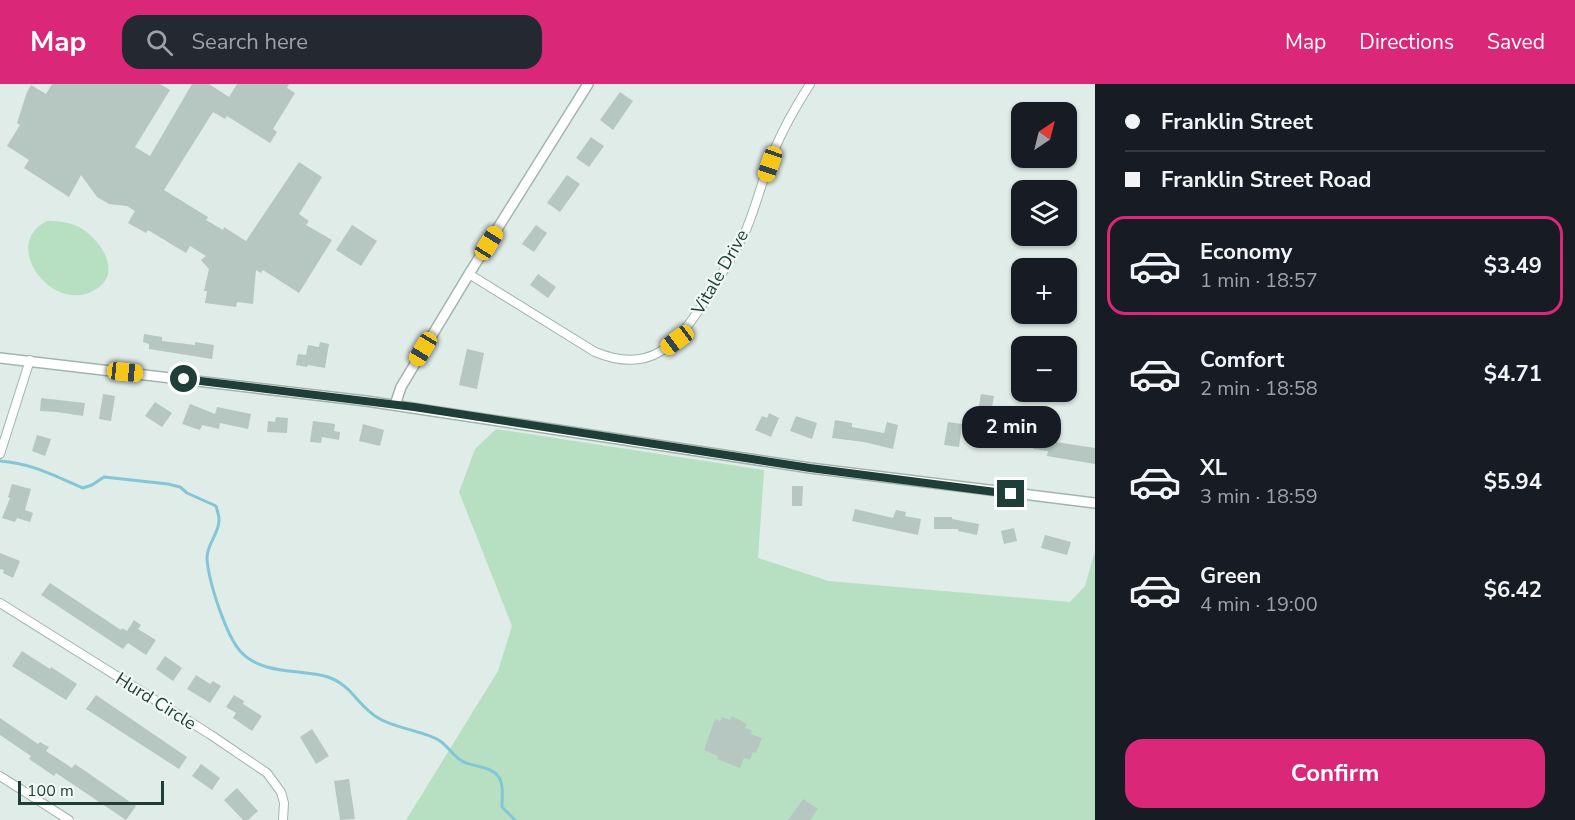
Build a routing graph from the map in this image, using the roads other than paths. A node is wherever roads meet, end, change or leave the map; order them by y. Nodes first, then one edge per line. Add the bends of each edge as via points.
1 (588, 84) edge
2 (810, 84) edge
3 (469, 274) junction
4 (0, 358) edge
5 (30, 360) junction
6 (395, 405) junction
7 (0, 454) edge
8 (1095, 503) edge
9 (0, 603) edge
10 (0, 776) edge
11 (69, 820) edge
12 (283, 820) edge

1 - 3 street
2 - 3 street, Vitale Drive via 776,146 730,262 693,320 661,352 629,361 604,356
3 - 6 street via 401,387
4 - 5 street
5 - 6 street
5 - 7 street
6 - 8 street via 810,468
9 - 12 street, Hurd Circle via 267,773 281,792
10 - 11 street

